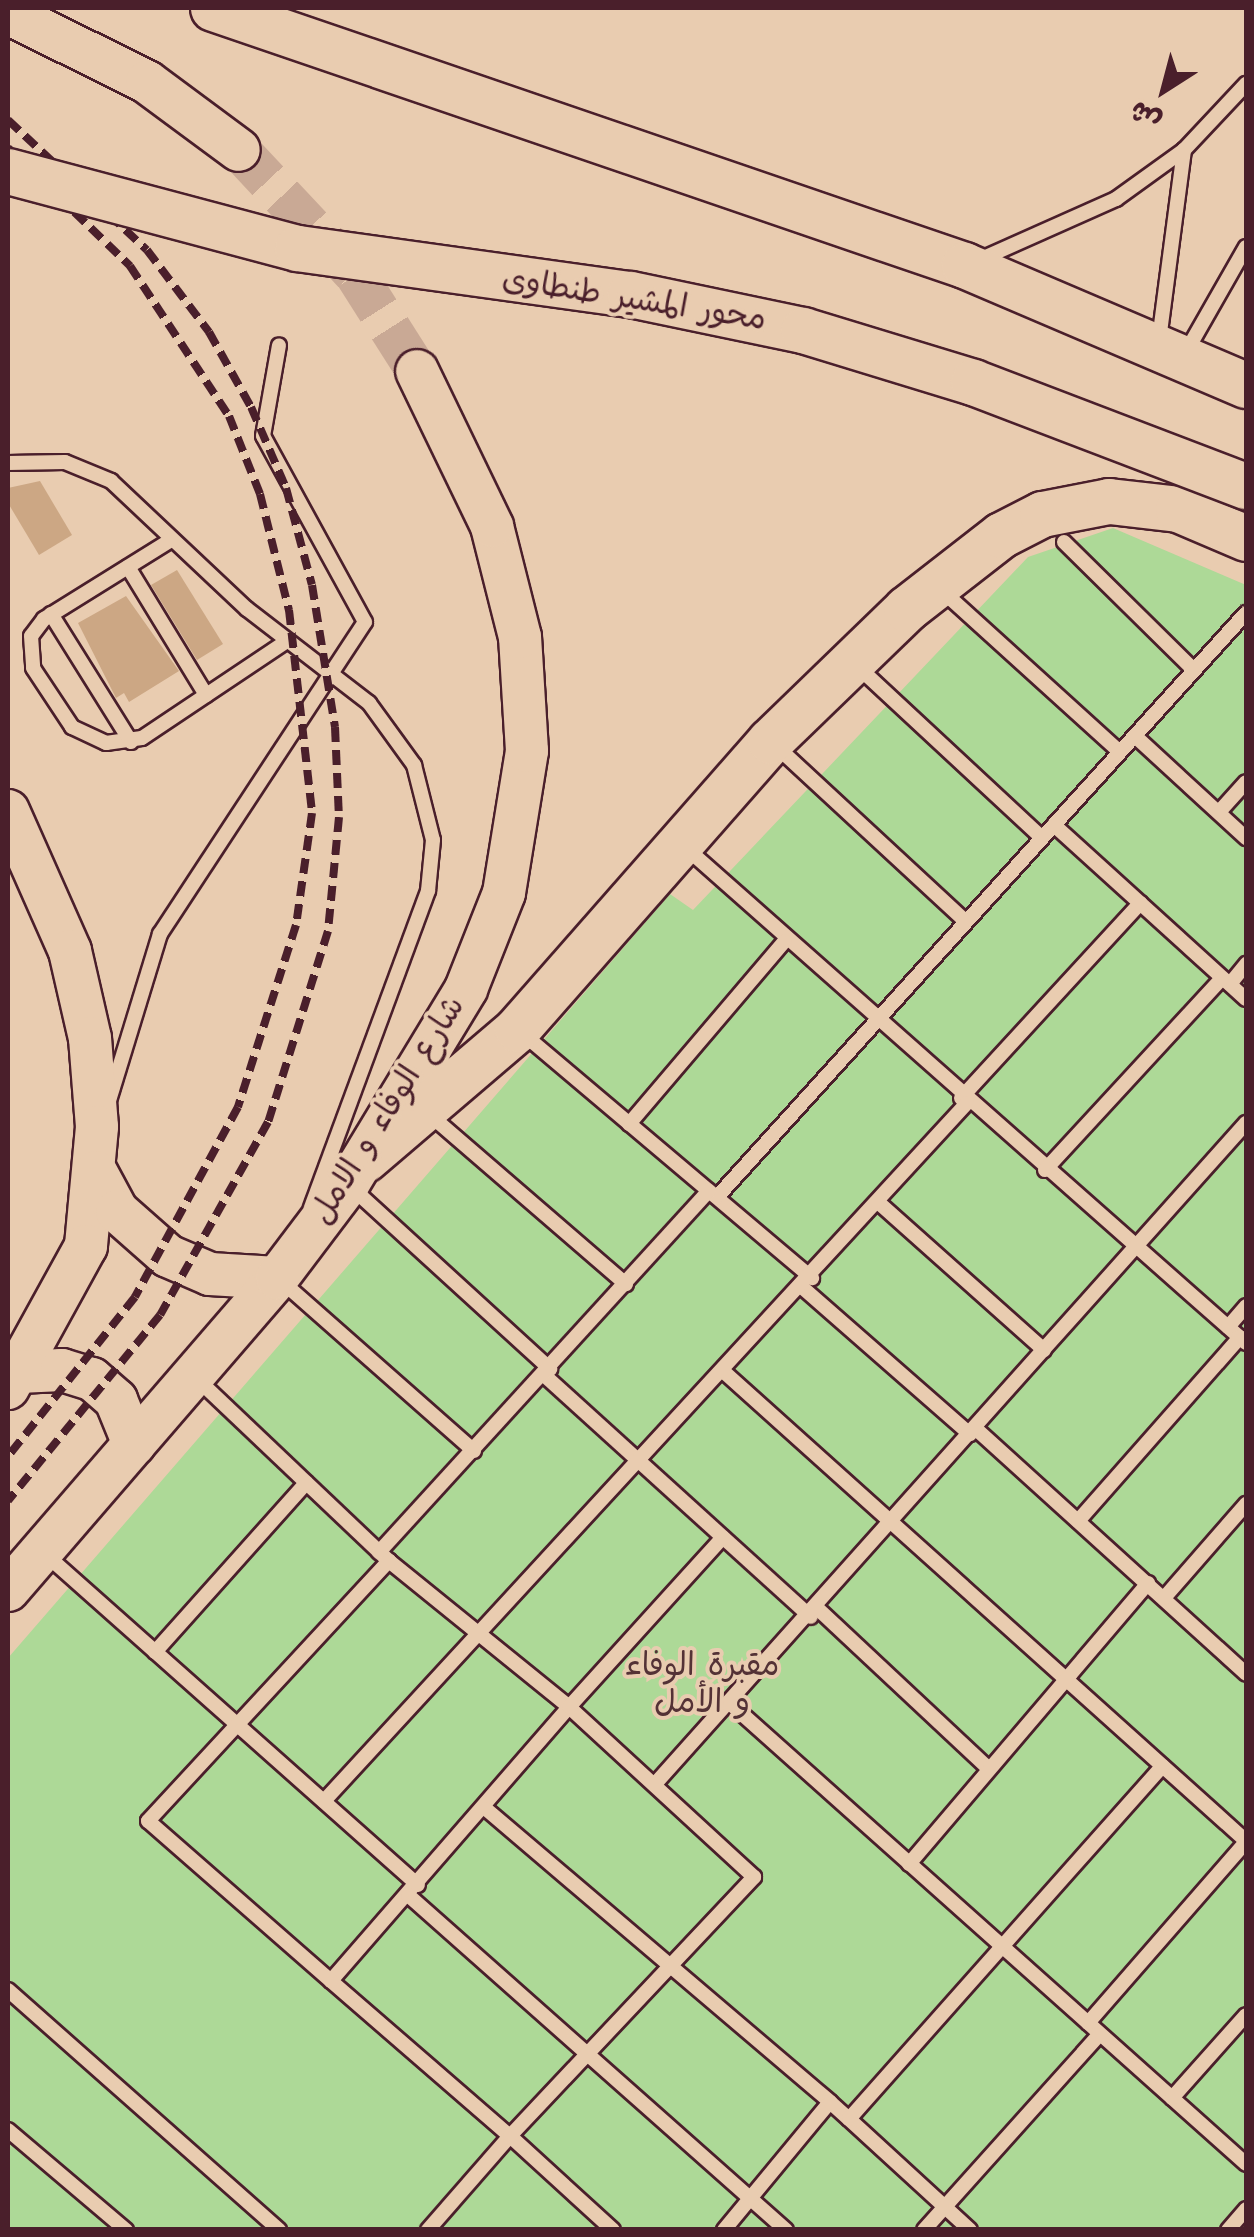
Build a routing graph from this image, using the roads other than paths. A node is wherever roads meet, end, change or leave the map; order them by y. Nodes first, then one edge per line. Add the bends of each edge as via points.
1 (213, 8) edge
2 (8, 12) edge
3 (1246, 84) edge
4 (239, 150) tunnel mouth
5 (1184, 150) junction
6 (8, 171) edge
7 (1246, 247) edge
8 (964, 265) junction
9 (280, 345) dead end
10 (1171, 351) junction
11 (417, 370) tunnel mouth
12 (1246, 385) edge
13 (8, 463) edge
14 (1246, 486) edge
15 (1246, 538) edge
16 (172, 540) junction
17 (1064, 542) dead end
18 (128, 567) junction
19 (936, 585) junction
20 (1246, 613) edge
21 (51, 614) junction
22 (287, 641) junction
23 (852, 660) junction
24 (1194, 670) junction
25 (328, 672) junction
26 (206, 696) junction
27 (1135, 736) junction
28 (770, 741) junction
29 (131, 742) junction
30 (1120, 752) junction
31 (1246, 782) edge
32 (8, 811) edge
33 (1219, 812) junction
34 (1054, 825) junction
35 (1042, 838) junction
36 (1246, 838) edge
37 (678, 840) junction
38 (1140, 903) junction
39 (965, 921) junction
40 (786, 941) junction
41 (1246, 964) edge
42 (1226, 981) junction
43 (1246, 999) edge
44 (875, 1021) junction
45 (517, 1029) junction
46 (964, 1101) junction
47 (427, 1112) junction
48 (1246, 1123) edge
49 (630, 1124) junction
50 (97, 1127) junction
51 (1045, 1170) junction
52 (96, 1172) junction
53 (356, 1172) junction
54 (713, 1194) junction
55 (879, 1203) junction
56 (307, 1240) junction
57 (1136, 1248) junction
58 (277, 1278) junction
59 (807, 1283) junction
60 (626, 1284) junction
61 (1246, 1306) edge
62 (1238, 1336) edge
63 (1044, 1350) junction
64 (724, 1371) junction
65 (547, 1372) junction
66 (194, 1376) junction
67 (11, 1377) edge
68 (973, 1431) junction
69 (134, 1444) junction
70 (474, 1451) junction
71 (638, 1461) junction
72 (306, 1482) junction
73 (1246, 1504) edge
74 (1078, 1521) junction
75 (891, 1524) junction
76 (723, 1537) junction
77 (42, 1551) junction
78 (384, 1556) junction
79 (1148, 1584) junction
80 (8, 1590) edge
81 (1164, 1598) junction
82 (815, 1613) junction
83 (476, 1632) junction
84 (155, 1652) junction
85 (1246, 1674) edge
86 (1064, 1678) junction
87 (732, 1706) junction
88 (569, 1707) junction
89 (237, 1724) junction
90 (1162, 1766) junction
91 (989, 1769) junction
92 (655, 1784) junction
93 (324, 1802) junction
94 (486, 1809) junction
95 (1246, 1842) edge
96 (909, 1864) junction
97 (413, 1890) junction
98 (1001, 1946) junction
99 (668, 1968) junction
100 (331, 1982) junction
101 (8, 1990) edge
102 (1246, 2016) edge
103 (1094, 2029) junction
104 (586, 2055) junction
105 (1172, 2098) junction
106 (830, 2102) junction
107 (849, 2119) junction
108 (8, 2130) edge
109 (510, 2136) junction
110 (1246, 2164) edge
111 (750, 2198) junction
112 (944, 2206) junction
113 (1246, 2209) edge
114 (126, 2230) edge
115 (279, 2230) edge
116 (428, 2230) edge
117 (613, 2230) edge
118 (724, 2230) edge
119 (786, 2230) edge
120 (924, 2230) edge
121 (970, 2230) edge
122 (1228, 2230) edge

1 - 8 highway
2 - 4 main road via 147,82
3 - 5 lane
5 - 8 lane via 1080,220
5 - 10 lane
6 - 14 highway, محور المشير طنطاوى, bridge via 297,248 630,294 803,330 973,382
7 - 10 lane
8 - 10 highway
9 - 25 lane via 263,436 364,614 363,628
10 - 12 highway
11 - 53 main road, شارع الوفاء و الامل via 470,472 508,580 527,751 516,846 487,942
13 - 16 lane via 66,462 97,472
15 - 19 highway via 1155,504 1086,503 1021,524
16 - 18 lane
16 - 22 lane
17 - 24 lane
18 - 21 lane
18 - 26 lane
19 - 23 highway
19 - 30 lane
20 - 24 lane
21 - 29 lane
21 - 29 lane via 31,636 33,668 82,734
22 - 25 lane
22 - 26 lane
23 - 28 highway
23 - 35 lane
24 - 27 lane
25 - 50 lane via 160,934 125,1064
25 - 56 lane via 378,712 414,765 430,814 432,866 390,1010 325,1155
26 - 29 lane
27 - 30 lane
27 - 33 lane
28 - 37 highway
28 - 39 lane
30 - 34 lane
31 - 33 lane
32 - 50 main road via 70,951 90,1038
33 - 36 lane
34 - 35 lane
34 - 38 lane
35 - 39 lane
37 - 40 lane
37 - 45 highway
38 - 42 lane
38 - 46 lane
39 - 44 lane
40 - 44 lane
40 - 49 lane
41 - 42 lane
42 - 43 lane
42 - 51 lane
44 - 46 lane
44 - 54 lane
45 - 47 highway
45 - 49 lane
46 - 51 lane
46 - 55 lane
47 - 53 highway
47 - 60 lane
48 - 57 lane
49 - 54 lane
50 - 52 main road
51 - 57 lane
52 - 58 main road via 117,1212 168,1256 210,1274
52 - 67 main road via 86,1246
53 - 56 main road, شارع الوفاء و الامل
53 - 65 lane
54 - 59 lane
54 - 60 lane
55 - 59 lane
55 - 63 lane
56 - 58 main road, شارع الوفاء و الامل
57 - 62 lane
57 - 63 lane
58 - 66 main road, شارع الوفاء و الامل
58 - 70 lane
59 - 64 lane
59 - 68 lane
60 - 65 lane
61 - 62 lane
62 - 74 lane
63 - 68 lane
64 - 71 lane
64 - 75 lane
65 - 70 lane
65 - 71 lane
66 - 69 main road, شارع الوفاء و الامل
66 - 72 lane
67 - 69 main road via 62,1370 92,1380 116,1400
68 - 74 lane
68 - 75 lane
69 - 77 main road, شارع الوفاء و الامل
70 - 78 lane
71 - 76 lane
71 - 83 lane
72 - 78 lane
72 - 84 lane
73 - 81 lane
74 - 79 lane
75 - 82 lane
75 - 86 lane
76 - 82 lane
76 - 88 lane
77 - 80 main road, شارع الوفاء و الامل
77 - 84 lane
78 - 83 lane
78 - 89 lane
79 - 81 lane
79 - 86 lane
81 - 85 lane
82 - 87 lane
82 - 91 lane
83 - 88 lane
83 - 93 lane
84 - 89 lane
86 - 90 lane
86 - 91 lane
87 - 92 lane
87 - 96 lane
88 - 92 lane
88 - 94 lane
89 - 93 lane
89 - 100 lane via 148,1821
90 - 95 lane
90 - 98 lane
91 - 96 lane
92 - 99 lane via 754,1877
93 - 97 lane
94 - 97 lane
94 - 99 lane
95 - 103 lane
96 - 98 lane
97 - 100 lane
97 - 104 lane
98 - 103 lane
98 - 107 lane
99 - 104 lane
99 - 106 lane
100 - 109 lane
101 - 115 lane
102 - 105 lane
103 - 105 lane
103 - 112 lane
104 - 109 lane
104 - 111 lane
105 - 110 lane
106 - 107 lane
106 - 111 lane
107 - 112 lane
108 - 114 lane
109 - 116 lane
109 - 117 lane
111 - 118 lane
111 - 119 lane
112 - 120 lane
112 - 121 lane
113 - 122 lane

